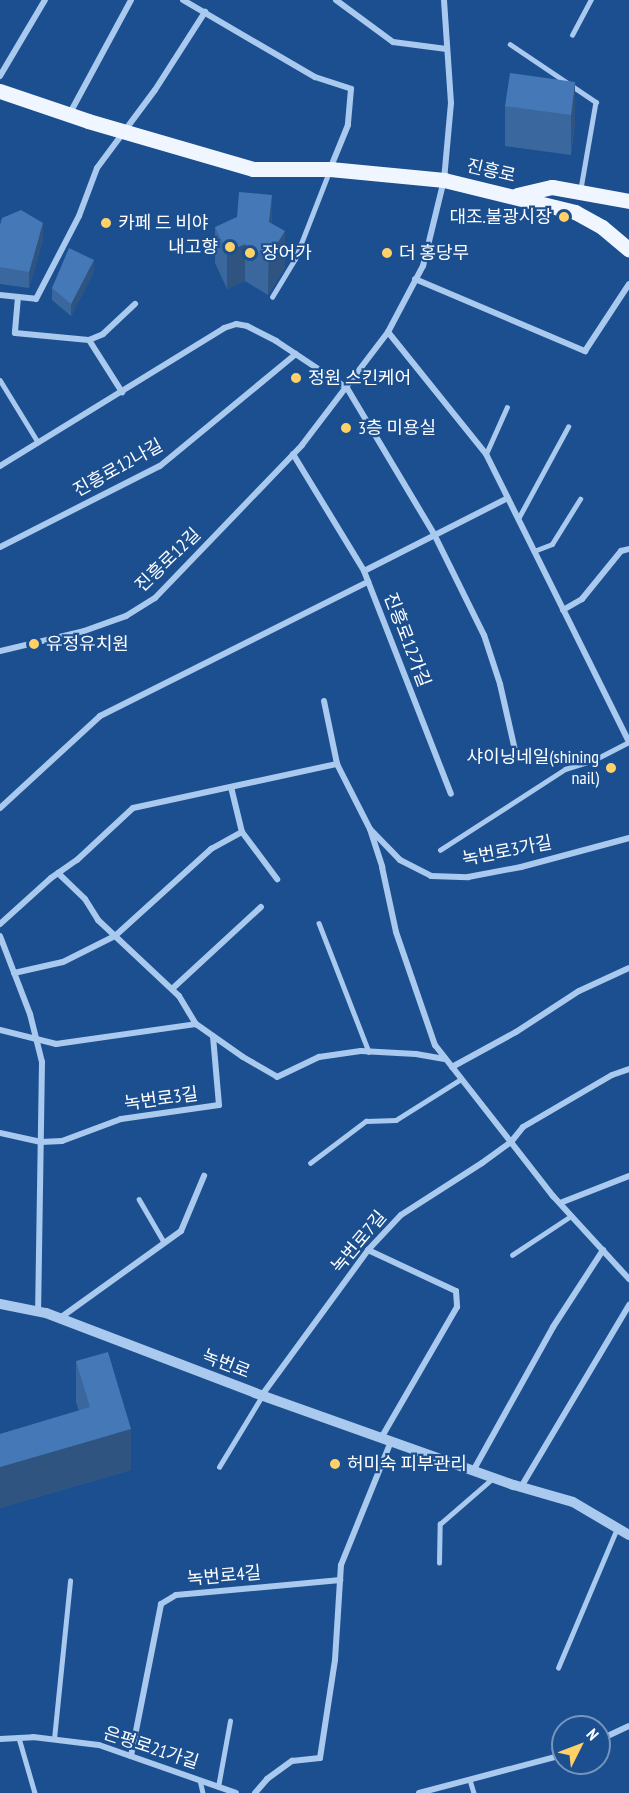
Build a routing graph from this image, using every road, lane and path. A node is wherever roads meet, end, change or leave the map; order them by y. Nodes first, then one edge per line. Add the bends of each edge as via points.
1 (45, 0) edge
2 (131, 0) edge
3 (183, 0) edge
4 (336, 0) edge
5 (444, 0) edge
6 (591, 0) edge
7 (205, 12) junction
8 (572, 35) dead end
9 (510, 44) dead end
10 (447, 49) junction
11 (0, 76) edge
12 (0, 91) edge
13 (69, 114) junction
14 (124, 131) junction
15 (330, 169) junction
16 (444, 180) junction
17 (581, 191) junction
18 (513, 196) junction
19 (629, 201) edge
20 (629, 250) edge
21 (415, 279) junction
22 (629, 284) edge
23 (0, 295) edge
24 (18, 297) junction
25 (272, 297) dead end
26 (135, 304) dead end
27 (388, 332) junction
28 (88, 340) junction
29 (296, 354) junction
30 (0, 380) edge
31 (347, 388) junction
32 (122, 392) junction
33 (507, 407) dead end
34 (568, 427) dead end
35 (38, 442) junction
36 (293, 454) junction
37 (486, 454) junction
38 (0, 466) edge
39 (508, 498) junction
40 (580, 499) dead end
41 (518, 519) junction
42 (434, 534) junction
43 (0, 547) edge
44 (629, 549) edge
45 (534, 551) junction
46 (364, 571) junction
47 (368, 582) junction
48 (563, 610) junction
49 (0, 651) edge
50 (324, 701) dead end
51 (625, 727) edge
52 (629, 742) edge
53 (515, 750) dead end
54 (337, 764) junction
55 (231, 787) junction
56 (451, 794) dead end
57 (0, 808) edge
58 (370, 829) junction
59 (242, 832) junction
60 (629, 838) edge
61 (440, 850) dead end
62 (58, 873) junction
63 (277, 879) dead end
64 (261, 906) dead end
65 (319, 923) dead end
66 (0, 924) edge
67 (0, 936) edge
68 (116, 936) junction
69 (629, 968) edge
70 (14, 973) junction
71 (172, 989) junction
72 (196, 1024) junction
73 (0, 1030) edge
74 (213, 1036) junction
75 (37, 1041) junction
76 (369, 1052) junction
77 (446, 1059) junction
78 (452, 1067) junction
79 (629, 1070) edge
80 (461, 1080) junction
81 (0, 1133) edge
82 (41, 1142) junction
83 (511, 1142) junction
84 (310, 1163) dead end
85 (204, 1176) dead end
86 (629, 1176) edge
87 (139, 1199) dead end
88 (560, 1203) junction
89 (571, 1216) junction
90 (165, 1242) junction
91 (368, 1250) junction
92 (603, 1250) junction
93 (512, 1256) dead end
94 (629, 1267) edge
95 (621, 1270) junction
96 (629, 1279) edge
97 (0, 1304) edge
98 (629, 1305) edge
99 (38, 1312) junction
100 (60, 1318) junction
101 (262, 1396) junction
102 (386, 1440) junction
103 (219, 1467) dead end
104 (473, 1471) junction
105 (494, 1478) junction
106 (521, 1487) junction
107 (617, 1528) junction
108 (629, 1535) edge
109 (439, 1563) dead end
110 (340, 1580) junction
111 (70, 1581) dead end
112 (558, 1668) dead end
113 (230, 1721) dead end
114 (629, 1726) edge
115 (611, 1734) edge
116 (19, 1738) junction
117 (0, 1739) edge
118 (54, 1739) junction
119 (131, 1756) junction
120 (551, 1758) edge
121 (200, 1780) junction
122 (470, 1780) junction
123 (218, 1787) junction
124 (35, 1793) edge
125 (203, 1793) edge
126 (236, 1793) edge
127 (255, 1793) edge
128 (419, 1793) edge
129 (474, 1793) edge

1 - 11 street
2 - 13 street
3 - 7 street
4 - 10 street via 393,42
5 - 10 street, 진흥로12길
6 - 8 lane
7 - 14 street
7 - 15 street via 315,77 351,89 348,125
9 - 17 lane via 596,102
10 - 16 street, 진흥로12길 via 452,102
12 - 13 main road, 진흥로
13 - 14 main road, 진흥로
14 - 15 main road, 진흥로 via 253,169
14 - 24 street via 97,168 79,216 36,299
15 - 16 main road, 진흥로
15 - 25 lane via 296,259
16 - 18 main road, 진흥로
16 - 21 street, 진흥로12길 via 423,266
17 - 18 main road via 552,187
17 - 19 main road
18 - 20 main road, 진흥로 via 575,212 602,227
21 - 22 street via 585,351
21 - 27 street, 진흥로12길
23 - 24 street
24 - 28 street via 15,333
26 - 28 street via 103,334
27 - 31 street, 진흥로12길
27 - 37 street
28 - 32 street
29 - 31 street
29 - 32 street via 247,326 236,324
29 - 43 street, 진흥로12나길 via 160,466
30 - 35 lane
31 - 36 street, 진흥로12길
31 - 42 street
32 - 35 street
33 - 37 lane
34 - 41 lane
35 - 38 street
36 - 46 street
36 - 49 street, 진흥로12길 via 155,598 126,616 84,631
37 - 39 street
39 - 41 street
39 - 42 street
40 - 45 lane via 552,544
41 - 45 street
42 - 46 street
42 - 53 street via 484,635
44 - 48 street via 621,551 582,599
45 - 48 street
46 - 47 street, 진흥로12가길
47 - 56 street, 진흥로12가길
47 - 57 street via 100,716
48 - 51 street
50 - 54 street, 녹번로3가길
51 - 52 street
52 - 61 lane via 592,761 565,769
54 - 55 street
54 - 58 street, 녹번로3가길
55 - 59 street
55 - 62 street via 133,808
58 - 60 street, 녹번로3가길 via 400,860 431,876 468,877 521,867
58 - 77 street via 396,932 435,1045
59 - 63 street
59 - 68 street via 211,849
62 - 66 street
62 - 68 street
64 - 71 street
65 - 76 lane
67 - 70 street
68 - 70 street via 63,962
68 - 71 street
69 - 78 street via 579,991
70 - 75 street
71 - 72 street
72 - 74 street
72 - 75 street via 56,1044
73 - 75 street
74 - 76 street via 277,1077 319,1057
74 - 82 street, 녹번로3길 via 219,1106 121,1119 63,1141
75 - 82 street via 42,1062
76 - 77 street
77 - 78 street
78 - 80 street
79 - 83 street, 녹번로7길 via 612,1075 523,1127
80 - 83 street
80 - 84 lane via 396,1120 366,1121
81 - 82 street
82 - 99 street
83 - 88 street
83 - 91 street, 녹번로7길 via 401,1215
85 - 90 street via 181,1230
86 - 88 street
87 - 90 lane
88 - 89 street
89 - 92 street
89 - 93 lane
90 - 100 street
91 - 101 street, 녹번로7길
91 - 102 street via 456,1291 457,1307
92 - 95 street
92 - 104 street via 553,1327
94 - 95 street
95 - 96 street
97 - 99 street, 녹번로
98 - 106 street
99 - 100 street, 녹번로
100 - 101 street, 녹번로
101 - 102 street, 녹번로
101 - 103 lane
102 - 104 street, 녹번로
102 - 110 street via 341,1565
104 - 105 street, 녹번로
105 - 106 street, 녹번로
105 - 109 lane via 440,1524
106 - 107 street, 녹번로 via 573,1502
107 - 108 street, 녹번로
107 - 112 lane
110 - 119 street, 녹번로4길 via 176,1595 161,1604
110 - 127 street via 335,1660 320,1758 292,1761
111 - 118 lane
113 - 123 lane
114 - 115 street
116 - 117 street, 은평로21가길
116 - 118 street, 은평로21가길
116 - 124 lane
118 - 119 street, 은평로21가길 via 99,1745
119 - 121 street, 은평로21가길
120 - 122 street
121 - 123 street, 은평로21가길
121 - 125 lane
122 - 128 street
122 - 129 lane
123 - 126 street, 은평로21가길

